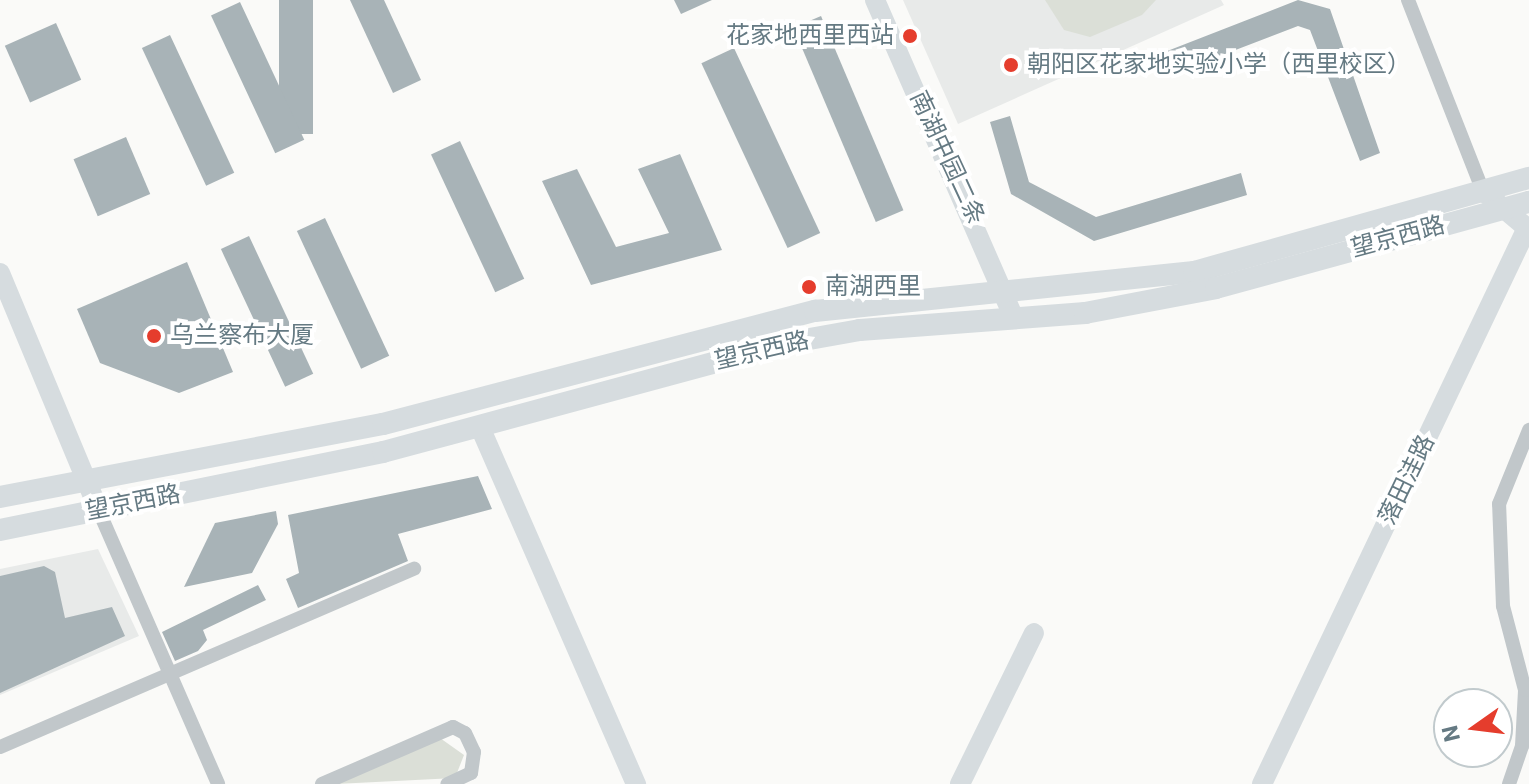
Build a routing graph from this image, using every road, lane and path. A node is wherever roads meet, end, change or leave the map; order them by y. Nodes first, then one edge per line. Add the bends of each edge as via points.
1 (875, 0) edge
2 (1408, 0) edge
3 (1529, 178) edge
4 (1483, 191) junction
5 (1529, 202) edge
6 (1503, 209) junction
7 (0, 273) edge
8 (1009, 295) junction
9 (1014, 318) junction
10 (480, 427) junction
11 (1529, 430) edge
12 (87, 479) junction
13 (0, 497) edge
14 (98, 509) junction
15 (0, 530) edge
16 (414, 569) dead end
17 (1034, 633) dead end
18 (168, 673) junction
19 (0, 747) edge
20 (453, 783) edge
21 (218, 784) edge
22 (322, 784) edge
23 (636, 784) edge
24 (960, 784) edge
25 (1262, 784) edge
26 (1509, 784) edge

1 - 8 street, 南湖中园二条
2 - 4 street
3 - 4 main road, 望京西路
4 - 6 street, 落田洼路
4 - 8 main road, 望京西路 via 1194,272
5 - 6 main road, 望京西路
6 - 9 main road, 望京西路 via 1216,288
6 - 25 street, 落田洼路 via 1527,228
7 - 12 street
8 - 9 street, 南湖中园二条
8 - 12 main road, 望京西路 via 815,311 383,424
9 - 10 main road, 望京西路 via 787,343
10 - 14 main road, 望京西路
10 - 23 street
11 - 26 street via 1499,504 1503,606 1525,690 1522,746
12 - 13 main road, 望京西路
12 - 14 street
14 - 15 main road, 望京西路
14 - 18 street
16 - 18 street
17 - 24 street
18 - 19 street
18 - 21 street
20 - 22 street via 471,773 474,752 453,727

